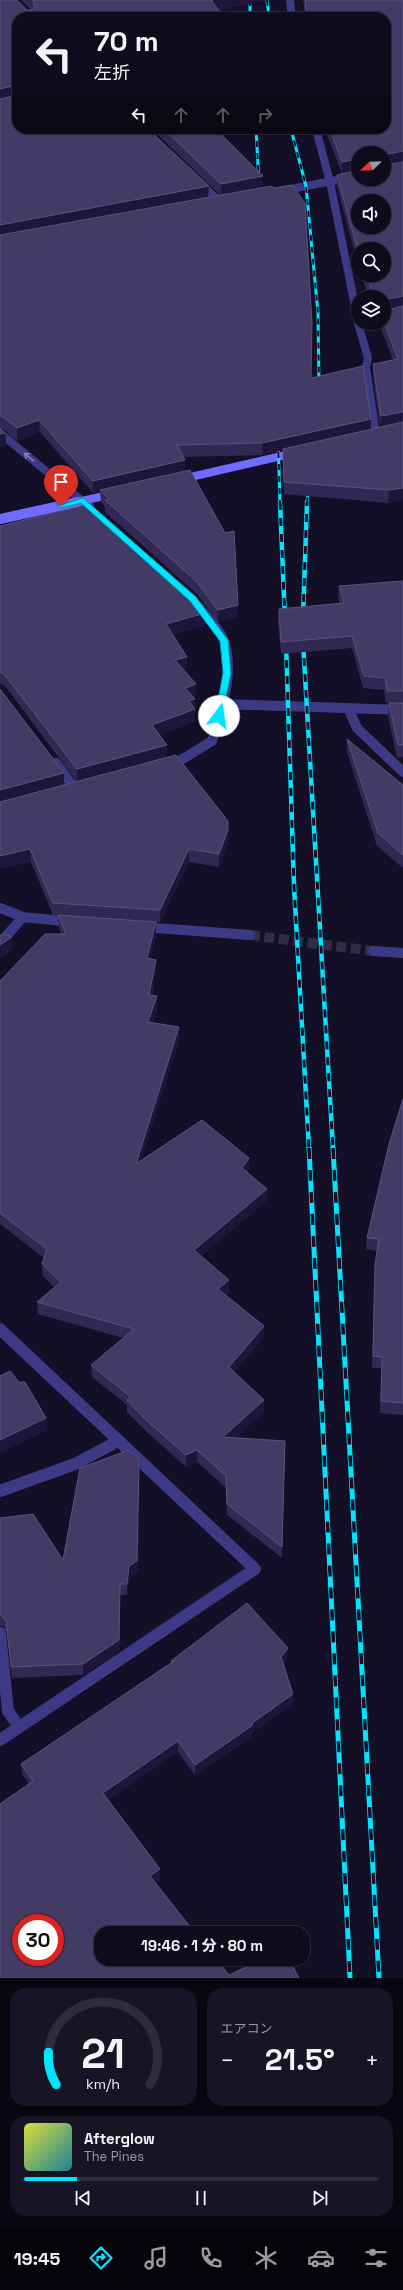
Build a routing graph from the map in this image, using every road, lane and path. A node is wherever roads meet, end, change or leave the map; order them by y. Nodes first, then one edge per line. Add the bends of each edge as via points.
1 (290, 0) edge
2 (291, 12) edge
3 (317, 134) edge
4 (194, 177) edge
5 (351, 178) edge
6 (330, 182) junction
7 (275, 192) edge
8 (220, 202) edge
9 (352, 290) edge
10 (360, 330) edge
11 (0, 433) edge
12 (376, 435) edge
13 (301, 452) edge
14 (176, 480) edge
15 (122, 492) edge
16 (83, 501) junction
17 (93, 510) edge
18 (0, 519) edge
19 (193, 599) edge
20 (222, 704) junction
21 (349, 710) junction
22 (403, 710) edge
23 (52, 758) edge
24 (159, 766) edge
25 (403, 772) edge
26 (75, 789) edge
27 (0, 908) edge
28 (23, 917) junction
29 (84, 923) edge
30 (132, 926) edge
31 (250, 935) tunnel mouth
32 (0, 943) edge
33 (373, 951) tunnel mouth
34 (403, 953) edge
35 (0, 1330) edge
36 (118, 1441) junction
37 (0, 1492) edge
38 (0, 1633) edge
39 (19, 1727) junction
40 (0, 1740) edge

1 - 2 street
3 - 6 street
4 - 8 street
5 - 6 street
6 - 7 street
6 - 9 street
10 - 12 street via 368,358 366,367
16 -> 11 street
13 - 14 street
15 - 16 street
16 - 17 street
16 - 18 street
19 - 20 street via 224,640 227,673
20 - 21 street
20 - 24 street via 212,741 181,760
21 - 22 street
21 - 25 street via 356,728
23 - 26 street
27 - 28 street
28 - 29 street
28 - 32 street
30 - 31 street
33 - 34 street
35 - 36 street
36 - 37 street via 75,1464
36 - 39 street via 255,1569
38 - 39 street via 8,1711
39 - 40 street

